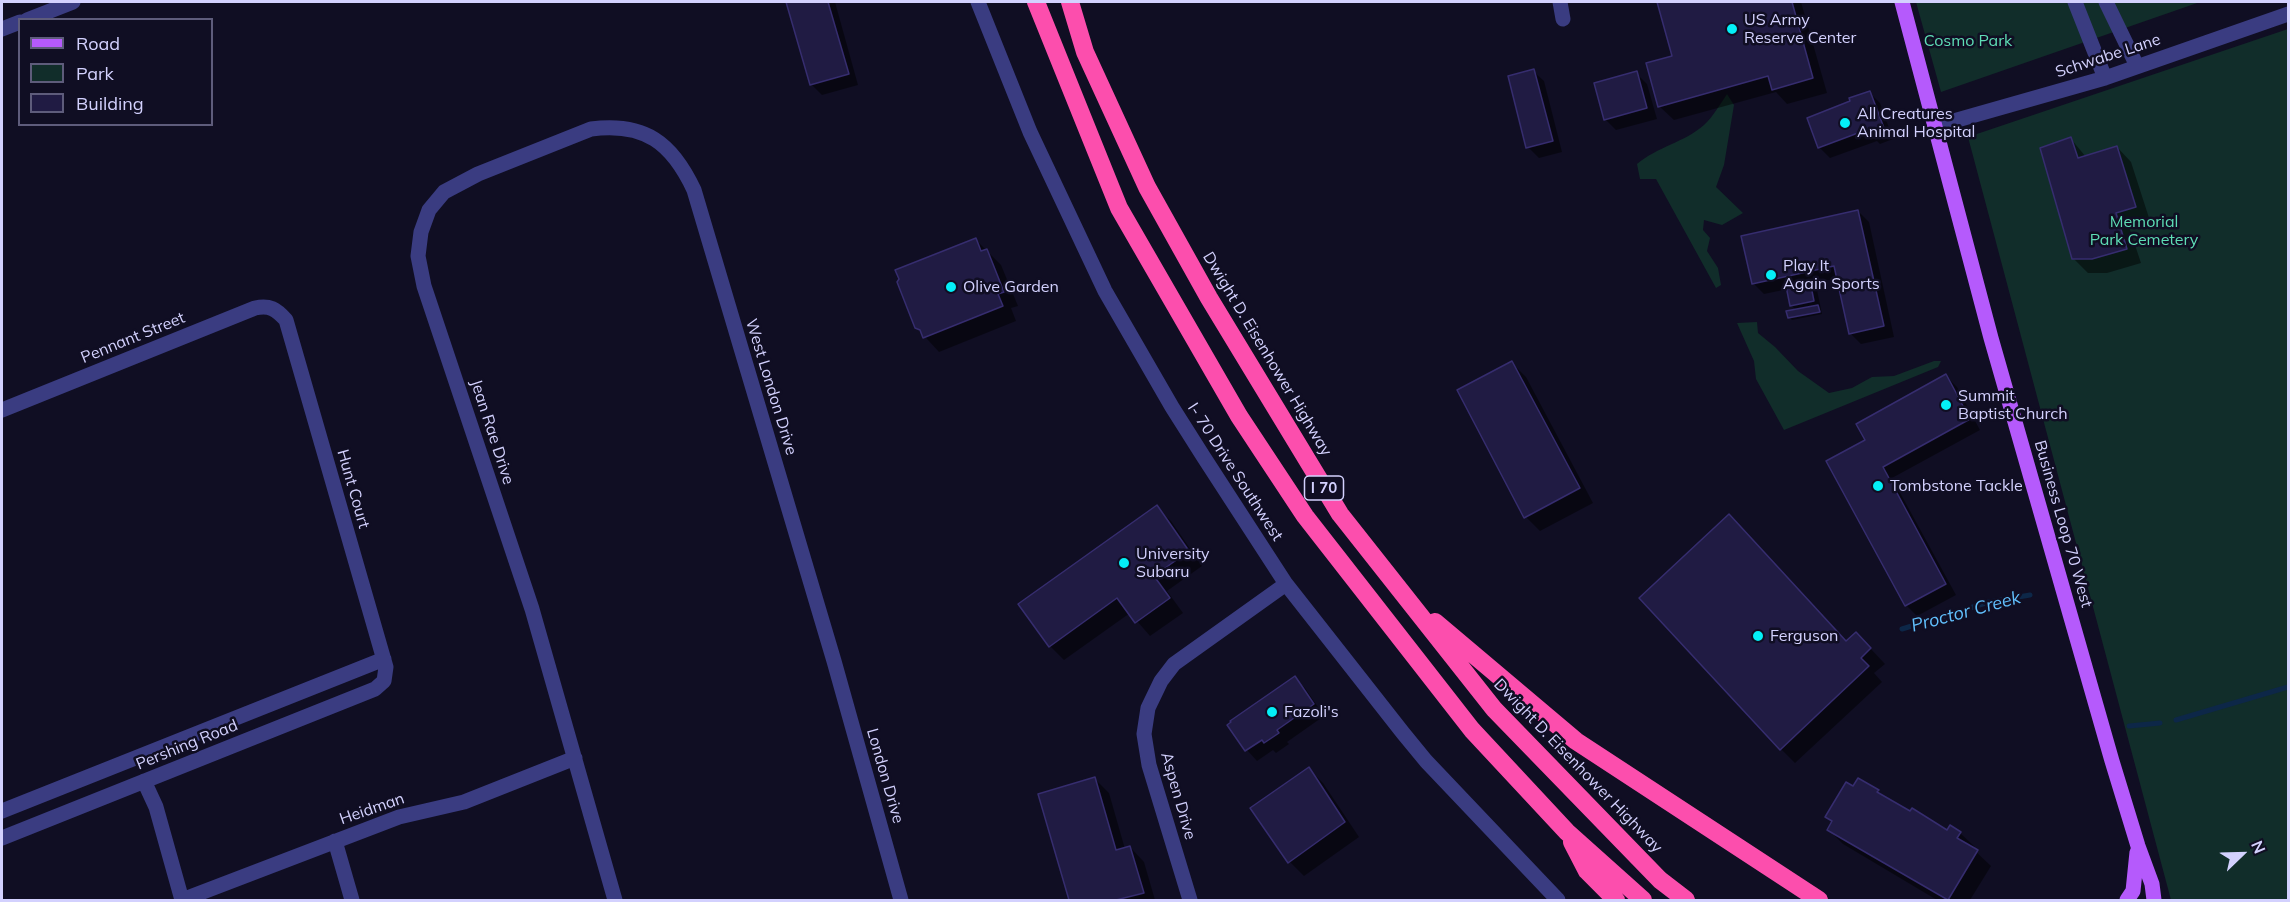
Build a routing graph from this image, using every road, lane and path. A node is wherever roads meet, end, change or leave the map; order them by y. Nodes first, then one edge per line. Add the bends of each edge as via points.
1 (73, 2) edge
2 (978, 2) edge
3 (1036, 2) edge
4 (1070, 2) edge
5 (1560, 2) edge
6 (1902, 2) edge
7 (2075, 2) edge
8 (2106, 2) edge
9 (2289, 14) edge
10 (32, 18) edge
11 (1563, 19) dead end
12 (18, 23) edge
13 (2, 29) edge
14 (2137, 66) junction
15 (2105, 78) junction
16 (1936, 126) junction
17 (652, 136) joint
18 (277, 311) joint
19 (2, 410) edge
20 (1286, 584) junction
21 (1406, 597) junction
22 (384, 659) junction
23 (834, 661) joint
24 (384, 681) joint
25 (575, 758) junction
26 (144, 781) junction
27 (2, 811) edge
28 (1568, 832) junction
29 (2, 838) edge
30 (335, 841) junction
31 (2138, 846) junction
32 (182, 900) edge
33 (352, 900) edge
34 (615, 900) edge
35 (901, 900) edge
36 (1190, 900) edge
37 (1558, 900) edge
38 (1616, 900) edge
39 (1643, 900) edge
40 (1686, 900) edge
41 (1820, 900) edge
42 (2127, 900) edge
43 (2154, 900) edge

1 - 10 street
2 - 20 street, I- 70 Drive Southwest via 1030,132 1105,291 1172,408
3 - 28 highway, I 70 via 1119,208 1239,416 1305,516 1472,730
4 - 21 highway, Dwight D. Eisenhower Highway / I 70 via 1085,52 1147,188 1203,288 1340,514
5 - 11 street
6 - 16 main road, Business Loop 70 West
7 - 15 street
8 - 14 street
9 - 14 street, Schwabe Lane
12 - 13 street
14 - 15 street, Schwabe Lane
15 - 16 street, Schwabe Lane
16 - 31 main road, Business Loop 70 West via 1991,338
17 - 23 street, West London Drive via 674,156 694,190
17 - 25 street, Jean Rae Drive via 631,129 591,129 478,174 444,192 429,210 418,256 424,286 532,609
18 - 19 street, Pennant Street via 267,306 255,308
18 - 22 street, Hunt Court via 286,320
20 - 36 street, Aspen Drive via 1174,664 1148,708 1144,734 1149,765
20 - 37 street, I- 70 Drive Southwest via 1426,761
21 - 40 highway, Dwight D. Eisenhower Highway / I 70 via 1494,709 1660,880
21 - 41 highway via 1576,741
22 - 24 street, Hunt Court
22 - 27 street
23 - 35 street, London Drive
24 - 26 street, Pershing Road via 375,689
25 - 30 street, Heidman via 464,802 399,817
25 - 34 street, Jean Rae Drive
26 - 29 street, Pershing Road
26 - 32 street via 156,807
28 - 38 highway via 1587,871
28 - 39 highway, I 70
30 - 32 street, Heidman
30 - 33 street
31 - 42 main road, Business Loop 70 West via 2133,891
31 - 43 main road, Business Loop 70 West

